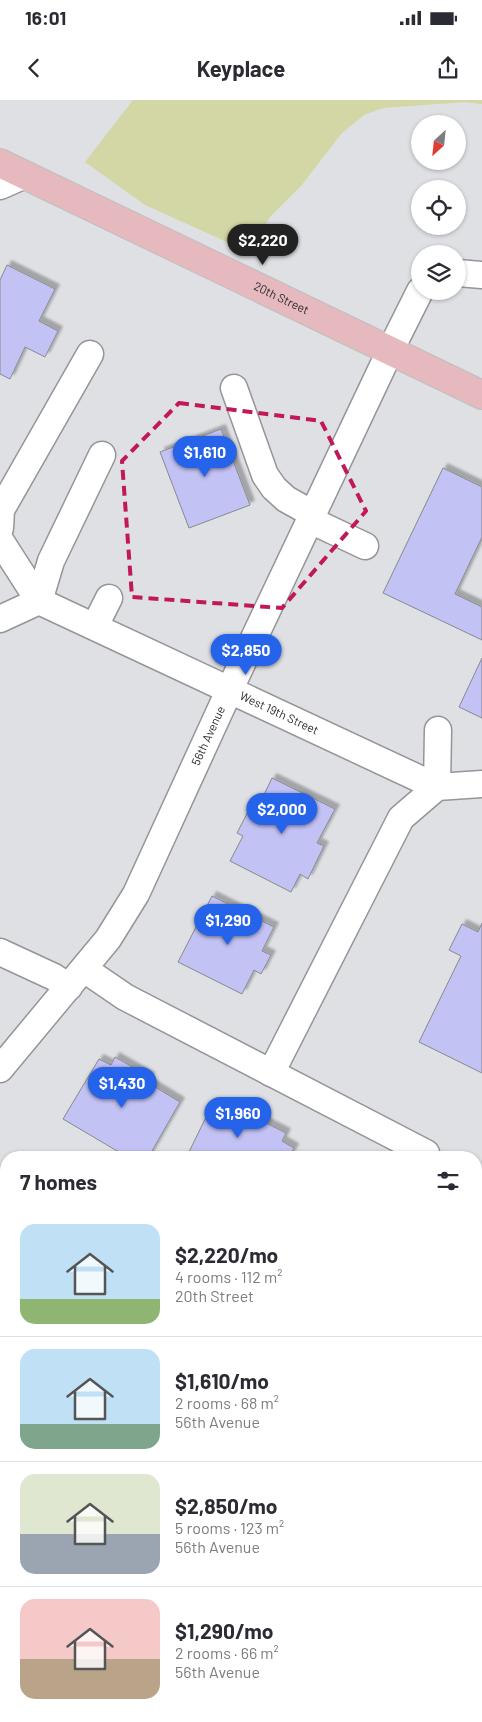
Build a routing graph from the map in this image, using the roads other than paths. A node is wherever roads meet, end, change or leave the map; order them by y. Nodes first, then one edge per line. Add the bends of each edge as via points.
1 (0, 163) edge
2 (25, 175) junction
3 (0, 186) edge
4 (466, 273) edge
5 (482, 275) edge
6 (416, 300) edge
7 (390, 351) junction
8 (90, 354) dead end
9 (234, 388) dead end
10 (482, 395) edge
11 (102, 455) dead end
12 (312, 517) junction
13 (0, 528) edge
14 (0, 540) edge
15 (365, 546) dead end
16 (109, 598) dead end
17 (39, 601) junction
18 (0, 619) edge
19 (94, 626) junction
20 (229, 691) junction
21 (438, 730) dead end
22 (482, 784) edge
23 (436, 787) junction
24 (0, 952) edge
25 (76, 978) junction
26 (0, 1069) edge
27 (271, 1073) junction
28 (422, 1151) edge

1 - 2 main road, 20th Street
2 - 3 street
2 - 7 main road, 20th Street
4 - 5 street
6 - 7 street, 56th Avenue
7 - 10 main road, 20th Street
7 - 12 street, 56th Avenue
8 - 13 street via 1,510
9 - 12 street via 265,474 286,499
11 - 17 street via 51,561
12 - 15 street
12 - 20 street, 56th Avenue
14 - 17 street
16 - 19 street
17 - 18 street
17 - 19 street, West 19th Street
19 - 20 street, West 19th Street
20 - 23 street, West 19th Street
20 - 25 street, 56th Avenue via 136,894 108,938
21 - 23 street
22 - 23 street
23 - 27 street via 401,818
24 - 25 street via 54,977
25 - 26 street, 56th Avenue
25 - 27 street via 125,997
27 - 28 street

